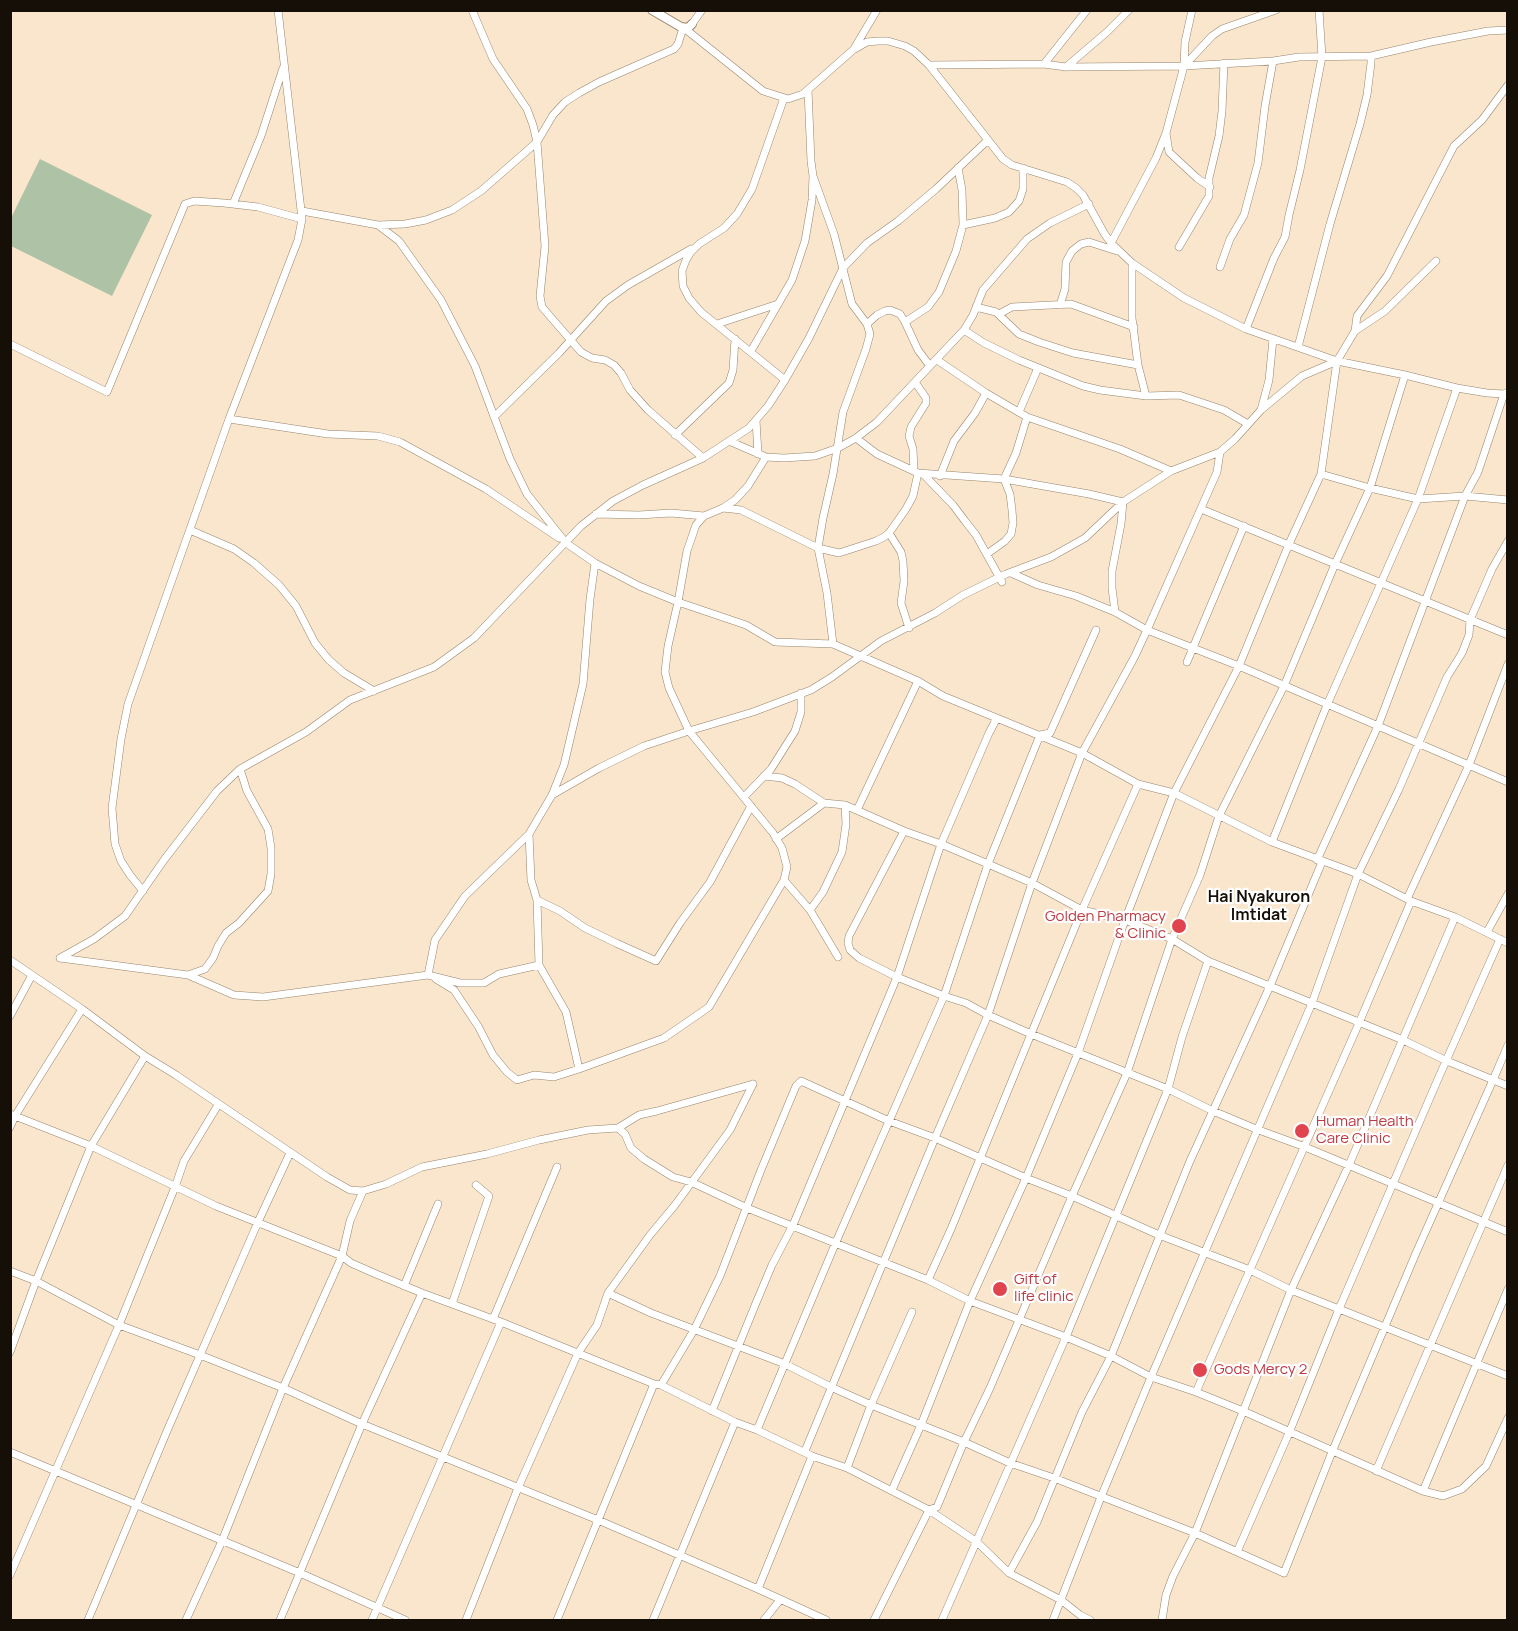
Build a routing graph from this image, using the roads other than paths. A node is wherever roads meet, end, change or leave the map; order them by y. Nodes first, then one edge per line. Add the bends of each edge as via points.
1 (278, 10) edge
2 (472, 10) edge
3 (652, 10) edge
4 (702, 10) edge
5 (877, 10) edge
6 (1087, 10) edge
7 (1129, 10) edge
8 (1192, 10) edge
9 (1276, 10) edge
10 (1318, 10) edge
11 (686, 27) junction
12 (1508, 30) edge
13 (853, 50) junction
14 (1371, 56) junction
15 (1322, 57) junction
16 (1273, 61) junction
17 (1224, 63) junction
18 (1044, 64) junction
19 (284, 65) junction
20 (929, 65) junction
21 (1184, 66) junction
22 (1066, 67) junction
23 (1508, 85) edge
24 (808, 90) junction
25 (784, 98) junction
26 (1166, 133) junction
27 (988, 140) junction
28 (537, 142) junction
29 (958, 168) junction
30 (1023, 168) junction
31 (813, 176) junction
32 (1210, 187) junction
33 (233, 204) junction
34 (1089, 204) junction
35 (302, 211) junction
36 (302, 219) junction
37 (378, 225) junction
38 (963, 225) junction
39 (1111, 243) junction
40 (699, 244) junction
41 (1179, 247) dead end
42 (1121, 253) junction
43 (1436, 261) dead end
44 (1132, 263) junction
45 (1220, 267) dead end
46 (843, 268) junction
47 (778, 304) junction
48 (1060, 305) junction
49 (976, 307) junction
50 (999, 314) junction
51 (905, 322) junction
52 (717, 324) junction
53 (867, 324) junction
54 (1134, 327) junction
55 (1246, 329) junction
56 (964, 330) junction
57 (1355, 331) junction
58 (570, 339) junction
59 (735, 339) junction
60 (1273, 339) junction
61 (10, 344) edge
62 (1298, 347) junction
63 (751, 351) junction
64 (937, 360) junction
65 (1337, 361) junction
66 (1138, 365) junction
67 (930, 366) junction
68 (1038, 368) junction
69 (1405, 375) junction
70 (785, 380) junction
71 (915, 382) junction
72 (1457, 388) junction
73 (986, 393) junction
74 (1506, 393) edge
75 (1146, 396) junction
76 (1261, 410) junction
77 (1019, 412) junction
78 (494, 417) junction
79 (1027, 417) junction
80 (229, 420) junction
81 (756, 420) junction
82 (1248, 424) junction
83 (675, 435) junction
84 (855, 438) junction
85 (729, 441) junction
86 (838, 448) junction
87 (1220, 452) junction
88 (762, 455) junction
89 (703, 458) junction
90 (1171, 471) junction
91 (918, 473) junction
92 (1321, 474) junction
93 (940, 476) junction
94 (1004, 479) junction
95 (1370, 488) junction
96 (1465, 496) junction
97 (1418, 499) junction
98 (1508, 500) edge
99 (1123, 502) junction
100 (723, 508) junction
101 (1201, 509) junction
102 (596, 514) junction
103 (704, 516) junction
104 (1244, 526) junction
105 (190, 530) junction
106 (889, 533) junction
107 (1508, 541) edge
108 (566, 543) junction
109 (1289, 544) junction
110 (818, 548) junction
111 (987, 554) junction
112 (595, 563) junction
113 (1335, 564) junction
114 (1011, 573) junction
115 (1002, 582) dead end
116 (1380, 582) junction
117 (1426, 601) junction
118 (678, 602) junction
119 (1115, 612) junction
120 (1470, 620) junction
121 (909, 627) junction
122 (1096, 630) dead end
123 (1147, 630) junction
124 (1508, 635) edge
125 (833, 644) junction
126 (1194, 650) junction
127 (861, 656) junction
128 (1187, 662) dead end
129 (1508, 664) edge
130 (1239, 666) junction
131 (918, 681) junction
132 (1284, 686) junction
133 (375, 691) junction
134 (801, 693) junction
135 (1326, 705) junction
136 (997, 718) junction
137 (1378, 726) junction
138 (689, 730) junction
139 (1040, 735) junction
140 (1419, 743) junction
141 (1082, 753) junction
142 (1469, 765) junction
143 (240, 769) junction
144 (764, 776) junction
145 (1508, 782) edge
146 (1138, 784) junction
147 (1174, 793) junction
148 (552, 795) junction
149 (744, 797) junction
150 (824, 803) junction
151 (844, 805) junction
152 (751, 806) junction
153 (857, 810) junction
154 (1219, 816) junction
155 (904, 831) junction
156 (529, 834) junction
157 (776, 839) junction
158 (1272, 842) junction
159 (941, 844) junction
160 (1320, 861) junction
161 (988, 864) junction
162 (1358, 874) junction
163 (784, 879) junction
164 (1032, 883) junction
165 (143, 891) junction
166 (1508, 894) edge
167 (537, 900) junction
168 (1409, 900) junction
169 (810, 910) junction
170 (1082, 910) junction
171 (1455, 918) junction
172 (1125, 920) junction
173 (1487, 932) junction
174 (1172, 939) junction
175 (1500, 939) junction
176 (1508, 943) edge
177 (838, 957) dead end
178 (10, 960) edge
179 (1208, 961) junction
180 (539, 965) junction
181 (32, 975) junction
182 (188, 975) junction
183 (429, 975) junction
184 (897, 977) junction
185 (1270, 986) junction
186 (944, 996) junction
187 (1312, 1003) junction
188 (82, 1009) junction
189 (988, 1015) junction
190 (10, 1016) edge
191 (1359, 1023) junction
192 (1031, 1034) junction
193 (1403, 1040) junction
194 (1508, 1045) edge
195 (1078, 1053) junction
196 (145, 1056) junction
197 (1446, 1061) junction
198 (579, 1069) junction
199 (1127, 1073) junction
200 (1493, 1080) junction
201 (1508, 1086) edge
202 (1168, 1089) junction
203 (844, 1101) junction
204 (218, 1105) junction
205 (1213, 1111) junction
206 (13, 1115) edge
207 (889, 1121) junction
208 (10, 1127) edge
209 (618, 1128) junction
210 (1257, 1129) junction
211 (934, 1138) junction
212 (91, 1146) junction
213 (1305, 1147) junction
214 (290, 1153) junction
215 (979, 1157) junction
216 (1349, 1165) junction
217 (1508, 1165) edge
218 (557, 1167) dead end
219 (1026, 1178) junction
220 (691, 1182) junction
221 (476, 1185) dead end
222 (1393, 1185) junction
223 (175, 1187) junction
224 (363, 1191) junction
225 (1072, 1196) junction
226 (1438, 1202) junction
227 (438, 1204) dead end
228 (747, 1208) junction
229 (1116, 1215) junction
230 (258, 1222) junction
231 (1484, 1222) junction
232 (793, 1225) junction
233 (1508, 1232) edge
234 (1159, 1236) junction
235 (836, 1242) junction
236 (1204, 1253) junction
237 (342, 1256) junction
238 (883, 1262) junction
239 (1250, 1270) junction
240 (10, 1271) edge
241 (928, 1280) junction
242 (36, 1281) junction
243 (404, 1286) junction
244 (1508, 1289) edge
245 (1291, 1290) junction
246 (422, 1293) junction
247 (608, 1293) junction
248 (970, 1301) junction
249 (452, 1304) junction
250 (1339, 1309) junction
251 (912, 1312) dead end
252 (1019, 1319) junction
253 (497, 1320) junction
254 (119, 1325) junction
255 (1385, 1327) junction
256 (693, 1330) junction
257 (1066, 1337) junction
258 (1431, 1345) junction
259 (738, 1347) junction
260 (10, 1352) edge
261 (578, 1353) junction
262 (200, 1355) junction
263 (1111, 1356) junction
264 (1476, 1363) junction
265 (785, 1364) junction
266 (1508, 1376) edge
267 (1151, 1377) junction
268 (658, 1384) junction
269 (831, 1387) junction
270 (283, 1388) junction
271 (1196, 1392) junction
272 (871, 1405) junction
273 (712, 1411) junction
274 (1243, 1411) junction
275 (1508, 1418) edge
276 (735, 1422) junction
277 (362, 1424) junction
278 (921, 1425) junction
279 (757, 1430) junction
280 (1289, 1433) junction
281 (964, 1442) junction
282 (805, 1451) junction
283 (10, 1452) edge
284 (1332, 1452) junction
285 (442, 1455) junction
286 (812, 1456) junction
287 (1010, 1463) junction
288 (847, 1468) junction
289 (56, 1470) junction
290 (1377, 1471) junction
291 (1054, 1478) junction
292 (518, 1488) junction
293 (892, 1490) junction
294 (1422, 1491) junction
295 (1101, 1497) junction
296 (137, 1504) junction
297 (929, 1510) junction
298 (598, 1521) junction
299 (1195, 1533) junction
300 (222, 1541) junction
301 (977, 1542) junction
302 (1237, 1552) junction
303 (680, 1556) junction
304 (300, 1573) junction
305 (1009, 1573) junction
306 (10, 1575) edge
307 (758, 1589) junction
308 (780, 1600) junction
309 (1061, 1600) junction
310 (377, 1608) junction
311 (88, 1620) edge
312 (186, 1620) edge
313 (280, 1620) edge
314 (372, 1620) edge
315 (405, 1620) edge
316 (466, 1620) edge
317 (557, 1620) edge
318 (653, 1620) edge
319 (764, 1620) edge
320 (826, 1620) edge
321 (874, 1620) edge
322 (942, 1620) edge
323 (1053, 1620) edge
324 (1090, 1620) edge
325 (1162, 1620) edge

1 - 19 street
2 - 28 street via 493,60 527,109
3 - 11 street
4 - 11 street
5 - 13 street
6 - 18 street
7 - 22 street
8 - 21 street
9 - 21 street via 1222,29
10 - 15 street
11 - 25 street via 763,91
11 - 28 street via 674,49 599,82 565,102
12 - 14 street
13 - 20 street via 867,42 888,41 915,51
13 - 24 street
14 - 15 street
14 - 62 street via 1360,124
15 - 16 street
15 - 55 street via 1286,237
16 - 17 street
16 - 45 street via 1258,163 1244,215
17 - 21 street
17 - 32 street via 1222,111
18 - 20 street
18 - 22 street
19 - 33 street
19 - 35 street
20 - 27 street
21 - 22 street
21 - 26 street
23 - 57 street via 1482,120 1454,146 1387,276 1357,316
24 - 25 street
24 - 31 street
25 - 40 street via 752,189 724,228
26 - 32 street via 1169,152
26 - 39 street
27 - 29 street
27 - 30 street via 1004,159
28 - 37 street via 481,191 452,210 426,220
28 - 58 street via 545,246 540,301
29 - 38 street
29 - 46 street via 867,243
30 - 34 street via 1067,182
30 - 38 street via 1023,189 1009,212
31 - 46 street
31 - 47 street via 805,241 792,280
32 - 41 street via 1209,196
33 - 36 street
33 - 61 street via 185,204 107,392
34 - 39 street
34 - 49 street via 1028,239 983,290
35 - 36 street
35 - 37 street
36 - 80 street via 298,240
37 - 78 street via 399,241 441,300 475,366
38 - 51 street via 939,292 928,307
39 - 42 street
40 - 52 street via 686,260 683,286 701,312
40 - 58 street via 617,292
42 - 44 street
42 - 48 street via 1081,243 1066,262
43 - 57 street via 1385,311
44 - 54 street
44 - 55 street via 1184,298
46 - 53 street via 852,304
46 - 70 street
47 - 52 street
47 - 63 street
48 - 50 street via 1012,307
48 - 54 street via 1071,304
49 - 50 street
49 - 56 street
50 - 66 street via 1019,334 1039,342 1073,353
51 - 53 street via 900,314 885,310
51 - 67 street
52 - 59 street
53 - 86 street via 870,334 843,412
54 - 66 street
55 - 60 street
56 - 64 street
56 - 68 street
57 - 65 street
58 - 78 street
58 - 83 street via 585,356 614,365 648,411
59 - 63 street
59 - 83 street via 729,383
60 - 62 street
60 - 76 street
62 - 65 street
63 - 70 street
64 - 67 street
64 - 73 street
65 - 69 street
65 - 76 street via 1302,376
65 - 92 street
66 - 75 street
67 - 71 street
68 - 75 street via 1083,386
68 - 77 street
69 - 72 street
69 - 95 street
70 - 81 street
71 - 84 street via 877,422
71 - 91 street via 926,398 909,436
72 - 74 street
72 - 97 street
73 - 77 street
73 - 93 street via 954,441
74 - 96 street via 1478,472
75 - 82 street via 1179,395 1224,410
76 - 82 street
77 - 79 street
78 - 108 street via 527,494
79 - 90 street
79 - 94 street
80 - 105 street
80 - 108 street via 328,434 378,436 400,442 486,489
81 - 85 street
81 - 88 street
82 - 87 street
83 - 89 street
84 - 86 street
84 - 91 street via 877,454
85 - 88 street
85 - 89 street
86 - 88 street via 815,456
86 - 110 street
87 - 90 street
87 - 101 street via 1217,472
88 - 100 street via 748,486
89 - 102 street via 643,485
90 - 99 street
91 - 93 street
91 - 106 street via 913,496
91 - 111 street via 953,505
92 - 95 street
92 - 109 street
93 - 94 street
94 - 99 street
94 - 111 street via 1010,494 1011,534
95 - 97 street
95 - 113 street
96 - 97 street
96 - 98 street
96 - 117 street
97 - 116 street
99 - 114 street via 1085,538
99 - 119 street via 1112,571
100 - 103 street
100 - 110 street via 741,510
101 - 104 street
101 - 123 street
102 - 103 street
102 - 108 street
103 - 118 street via 690,537
104 - 109 street
104 - 126 street
105 - 133 street via 234,549 254,563 296,606 315,643 329,660
105 - 165 street via 128,704 120,739 112,808 115,844 125,868
106 - 110 street via 839,553
106 - 121 street via 903,561 901,603
107 - 120 street
108 - 112 street
108 - 133 street via 474,638 434,667
109 - 113 street
109 - 130 street
110 - 125 street
111 - 115 street
112 - 118 street
112 - 148 street via 584,684 564,765
113 - 116 street
113 - 132 street
114 - 119 street
114 - 121 street via 963,595
116 - 117 street
116 - 135 street
117 - 120 street
117 - 137 street
118 - 125 street via 746,625 775,642
118 - 138 street via 665,672
119 - 123 street
120 - 124 street
120 - 140 street via 1462,653 1447,677
121 - 127 street
122 - 139 street via 1050,733
123 - 126 street
123 - 141 street
125 - 127 street
126 - 128 street
126 - 130 street
127 - 131 street
127 - 134 street via 822,684
129 - 142 street
130 - 132 street
130 - 147 street
131 - 136 street
131 - 153 street
132 - 135 street
132 - 154 street
133 - 143 street via 350,700 306,732
134 - 138 street
134 - 144 street via 795,731
135 - 137 street
135 - 158 street
136 - 139 street
136 - 159 street
137 - 140 street
137 - 160 street
138 - 148 street via 644,746
138 - 149 street
139 - 141 street
139 - 161 street
140 - 142 street
140 - 162 street
141 - 146 street
141 - 164 street
142 - 145 street
142 - 168 street
143 - 165 street via 217,791
143 - 182 street via 268,829 268,891 226,933 206,969
144 - 149 street
144 - 150 street via 782,778
146 - 147 street
146 - 170 street
147 - 154 street
147 - 172 street
148 - 156 street
149 - 152 street
150 - 151 street
150 - 157 street
151 - 153 street
151 - 169 street via 842,852
152 - 157 street
152 - 167 street via 710,882 656,961 616,944
153 - 155 street
154 - 158 street
154 - 174 street via 1200,875
155 - 159 street
155 - 184 street via 848,944 859,958
156 - 167 street via 531,880
156 - 183 street via 465,896 435,940
157 - 163 street via 787,867
158 - 160 street
159 - 161 street
159 - 184 street
160 - 162 street
160 - 185 street
161 - 164 street
161 - 186 street
162 - 168 street
162 - 187 street
163 - 169 street
163 - 198 street via 709,1007 664,1038
164 - 170 street
164 - 189 street
165 - 182 street via 125,916 60,958
166 - 173 street
167 - 180 street
168 - 171 street
168 - 191 street
169 - 177 street
170 - 172 street
170 - 192 street
171 - 173 street
171 - 193 street
172 - 174 street
172 - 195 street
173 - 175 street
174 - 179 street
174 - 199 street
175 - 176 street
175 - 197 street
178 - 181 street
179 - 185 street
179 - 202 street
180 - 183 street via 499,974 484,983 460,983
180 - 198 street via 566,1012
181 - 188 street
181 - 190 street
182 - 183 street via 234,995 263,997
183 - 198 street via 454,990 493,1055 517,1080 534,1075 554,1077
184 - 186 street
184 - 203 street
185 - 187 street
185 - 205 street
186 - 189 street
186 - 207 street
187 - 191 street
187 - 210 street
188 - 196 street
188 - 206 street
189 - 192 street
189 - 211 street
191 - 193 street
191 - 213 street
192 - 195 street
192 - 215 street
193 - 197 street
193 - 216 street
194 - 200 street
195 - 199 street
195 - 219 street
196 - 204 street
196 - 212 street
197 - 200 street
197 - 222 street
199 - 202 street
199 - 225 street
200 - 201 street
200 - 226 street
202 - 205 street
202 - 229 street
203 - 207 street
203 - 228 street via 805,1082 796,1086
203 - 232 street
204 - 214 street
204 - 223 street via 184,1161
205 - 210 street
205 - 234 street
206 - 208 street
206 - 212 street
207 - 211 street
207 - 235 street
209 - 220 street via 644,1160 673,1177
209 - 220 street via 639,1115 753,1084 730,1130
209 - 224 street via 588,1130 422,1167 386,1185
210 - 213 street
210 - 236 street
211 - 215 street
211 - 238 street
212 - 223 street
212 - 242 street
213 - 216 street
213 - 239 street
214 - 224 street via 340,1185
214 - 230 street
215 - 219 street
215 - 241 street
216 - 222 street
216 - 245 street
217 - 231 street
218 - 253 street
219 - 225 street
219 - 248 street
220 - 228 street
220 - 247 street
221 - 249 street via 489,1196
222 - 226 street
222 - 250 street
223 - 230 street
223 - 254 street
224 - 237 street via 350,1221
225 - 229 street
225 - 252 street
226 - 231 street
226 - 255 street
227 - 243 street
228 - 232 street
228 - 256 street
229 - 234 street
229 - 257 street
230 - 237 street
230 - 262 street
231 - 233 street
231 - 258 street
232 - 235 street
232 - 259 street
234 - 236 street
234 - 263 street
235 - 238 street
235 - 265 street
236 - 239 street
236 - 267 street
237 - 243 street
237 - 270 street
238 - 241 street
238 - 269 street
239 - 245 street
239 - 271 street
240 - 242 street
241 - 248 street
242 - 254 street
242 - 260 street
243 - 246 street
244 - 264 street
245 - 250 street
245 - 274 street
246 - 249 street
246 - 277 street
247 - 256 street
247 - 261 street via 597,1325
248 - 252 street
248 - 278 street
249 - 253 street
250 - 255 street
250 - 280 street
251 - 272 street
252 - 257 street
252 - 281 street
253 - 261 street
253 - 285 street
254 - 262 street
254 - 289 street
255 - 258 street
255 - 284 street
256 - 259 street
256 - 268 street
257 - 263 street
257 - 287 street
258 - 264 street
258 - 290 street
259 - 265 street
259 - 273 street
261 - 268 street
261 - 292 street
262 - 270 street
262 - 296 street
263 - 267 street
263 - 291 street
264 - 266 street
264 - 294 street
265 - 269 street
265 - 279 street
267 - 271 street
267 - 295 street
268 - 273 street
268 - 298 street
269 - 272 street
269 - 282 street
270 - 277 street
270 - 300 street
271 - 274 street
272 - 278 street
272 - 288 street
273 - 276 street
274 - 280 street
274 - 299 street
275 - 294 street via 1486,1466 1462,1489 1443,1496
276 - 279 street
276 - 303 street
277 - 285 street
277 - 304 street
278 - 281 street
278 - 293 street
279 - 282 street
280 - 284 street
280 - 302 street
281 - 287 street
281 - 297 street via 937,1506
282 - 286 street
283 - 289 street
284 - 290 street
284 - 302 street via 1284,1573
285 - 292 street
285 - 310 street
286 - 288 street
286 - 307 street
287 - 291 street
287 - 301 street
288 - 293 street
289 - 296 street
289 - 306 street
290 - 294 street
291 - 295 street
291 - 305 street via 1037,1522
292 - 298 street
292 - 316 street
293 - 297 street
295 - 299 street
295 - 309 street
296 - 300 street
296 - 311 street
297 - 301 street
297 - 321 street
298 - 303 street
298 - 317 street
299 - 302 street
299 - 325 street via 1173,1576
300 - 304 street
300 - 312 street
301 - 305 street
301 - 322 street
303 - 307 street
303 - 318 street
304 - 310 street
304 - 313 street
305 - 309 street
307 - 308 street
308 - 319 street
308 - 320 street
309 - 323 street
309 - 324 street
310 - 314 street
310 - 315 street

